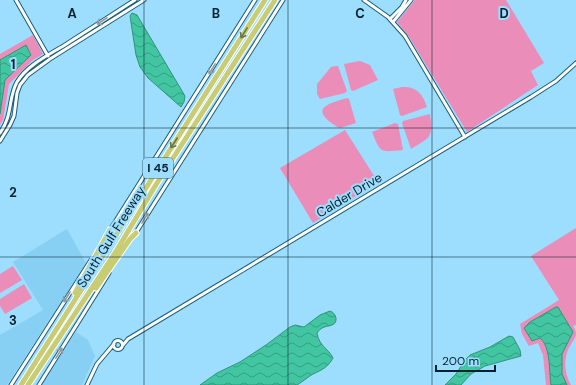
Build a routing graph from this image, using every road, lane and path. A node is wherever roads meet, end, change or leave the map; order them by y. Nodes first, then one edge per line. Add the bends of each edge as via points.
1 (16, 0) edge
2 (135, 0) edge
3 (144, 0) edge
4 (255, 0) edge
5 (265, 0) edge
6 (276, 0) edge
7 (282, 0) edge
8 (364, 0) edge
9 (406, 0) edge
10 (411, 0) edge
11 (391, 20) junction
12 (49, 57) junction
13 (576, 63) edge
14 (0, 134) edge
15 (465, 137) junction
16 (0, 140) edge
17 (110, 230) junction
18 (136, 233) junction
19 (52, 336) junction
20 (128, 339) junction
21 (120, 341) junction
22 (114, 344) junction
23 (123, 345) junction
24 (117, 349) junction
25 (108, 352) junction
26 (44, 362) junction
27 (11, 385) edge
28 (21, 385) edge
29 (28, 385) edge
30 (39, 385) edge
31 (87, 385) edge

1 - 12 street
2 -> 12 street
3 - 12 street
4 -> 17 street
5 -> 19 highway, South Gulf Freeway / I 45
6 - 26 highway, South Gulf Freeway / I 45
18 -> 7 street
8 - 11 street
9 - 11 street
10 - 11 street
11 - 15 street via 405,36
12 - 14 street via 25,72 16,83 9,114
12 - 16 street via 20,85 10,125
13 - 15 street, Calder Drive via 556,81
15 - 20 street, Calder Drive
17 - 19 highway via 72,300 54,327
17 -> 27 street
18 - 26 highway
30 -> 18 street
19 - 28 highway, South Gulf Freeway / I 45
20 - 21 street, Calder Drive
20 - 23 street, Calder Drive
21 - 22 street
21 - 23 street
22 - 24 street
22 - 25 street
23 - 24 street via 121,349
24 - 25 street
25 - 31 street via 94,368
26 - 29 highway, South Gulf Freeway / I 45

